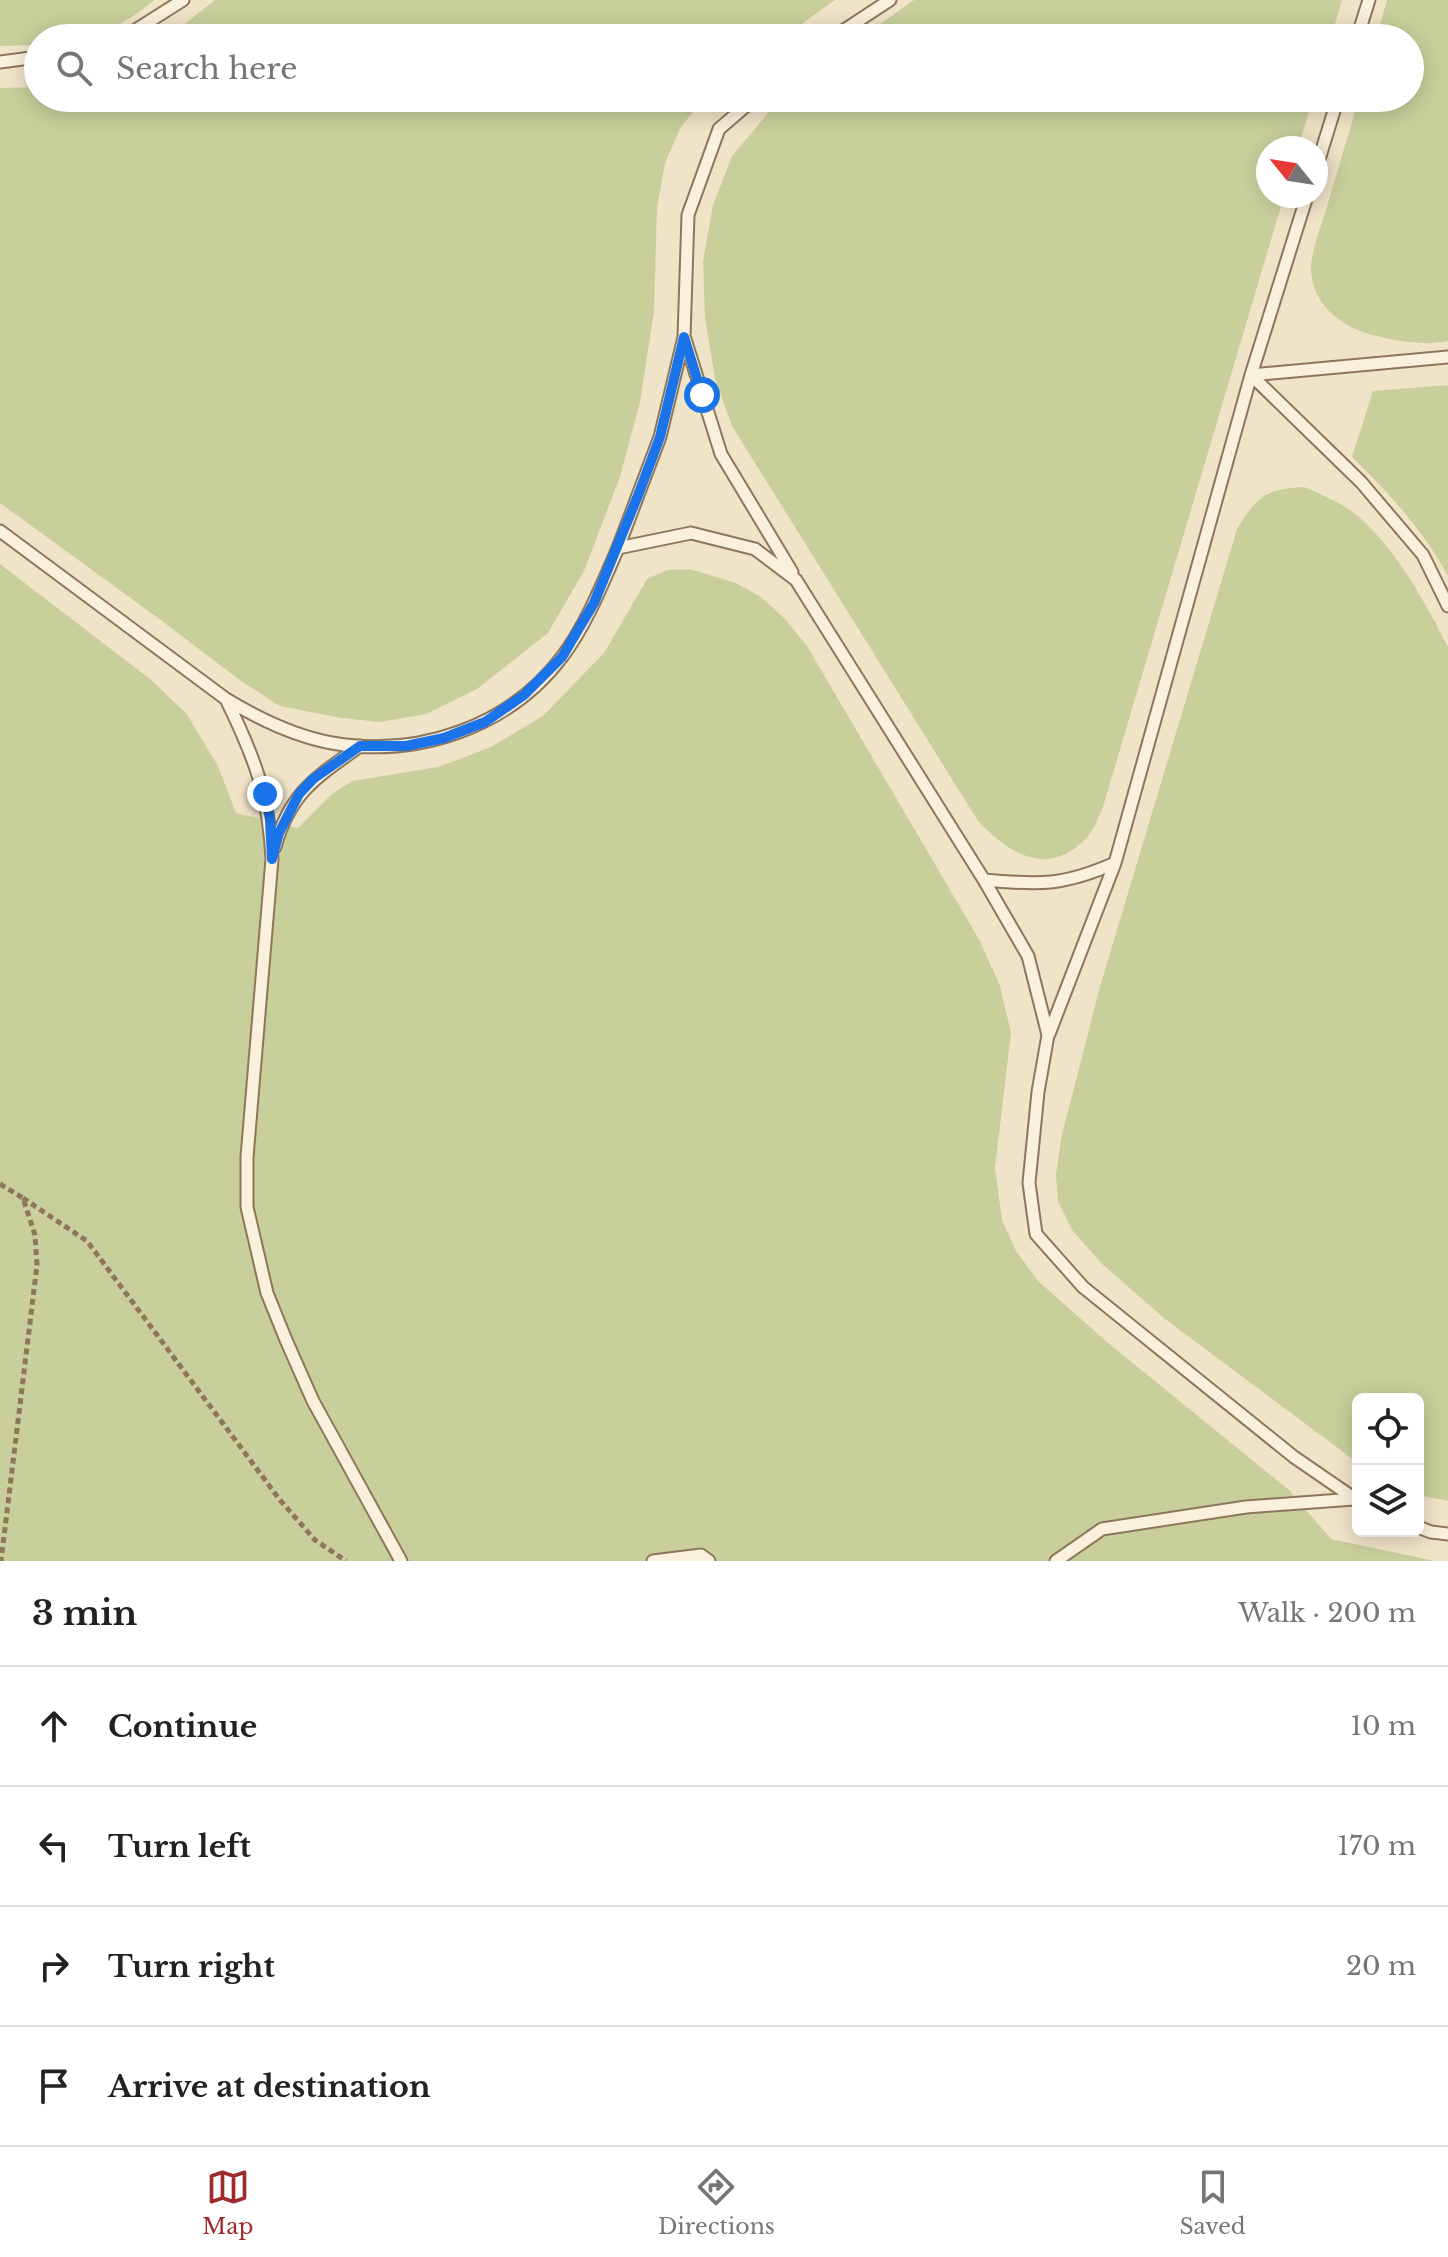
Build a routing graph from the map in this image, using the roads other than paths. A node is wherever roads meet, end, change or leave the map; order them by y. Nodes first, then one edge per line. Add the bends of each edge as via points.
1 (183, 0) edge
2 (890, 0) edge
3 (1369, 0) edge
4 (145, 24) edge
5 (853, 24) edge
6 (1361, 24) edge
7 (24, 59) edge
8 (0, 62) edge
9 (739, 112) edge
10 (1334, 112) edge
11 (1326, 136) edge
12 (1303, 208) edge
13 (684, 337) junction
14 (1448, 357) edge
15 (1251, 375) junction
16 (0, 531) edge
17 (618, 548) junction
18 (796, 580) junction
19 (1448, 606) edge
20 (226, 699) junction
21 (360, 746) junction
22 (272, 859) junction
23 (1115, 863) junction
24 (984, 880) junction
25 (1048, 1035) junction
26 (1352, 1497) edge
27 (1352, 1500) edge
28 (1424, 1529) edge
29 (1448, 1534) edge
30 (401, 1561) edge
31 (653, 1561) edge
32 (709, 1561) edge
33 (1056, 1561) edge

1 - 4 lane
2 - 5 lane
3 - 6 lane
7 - 8 lane
9 - 13 lane via 719,129 688,215
10 - 11 lane
12 - 15 lane
13 - 17 lane via 660,437
13 - 18 lane via 721,454
14 - 15 lane
15 - 19 lane via 1361,482 1423,555
15 - 23 lane
16 - 20 lane
17 - 18 lane via 691,533 755,549
17 - 21 lane via 562,657 524,695 485,722 444,738 406,746
18 - 24 lane
20 - 21 lane via 294,732
20 - 22 lane via 265,794
21 - 22 lane via 299,794
22 - 30 lane via 247,1207 267,1293 313,1401
23 - 24 lane via 1086,876 1040,885
23 - 25 lane
24 - 25 lane via 1028,956
25 - 26 lane via 1029,1183 1036,1234 1083,1287 1294,1457
27 - 33 lane via 1246,1507 1102,1529
28 - 29 lane
31 - 32 lane via 701,1555

